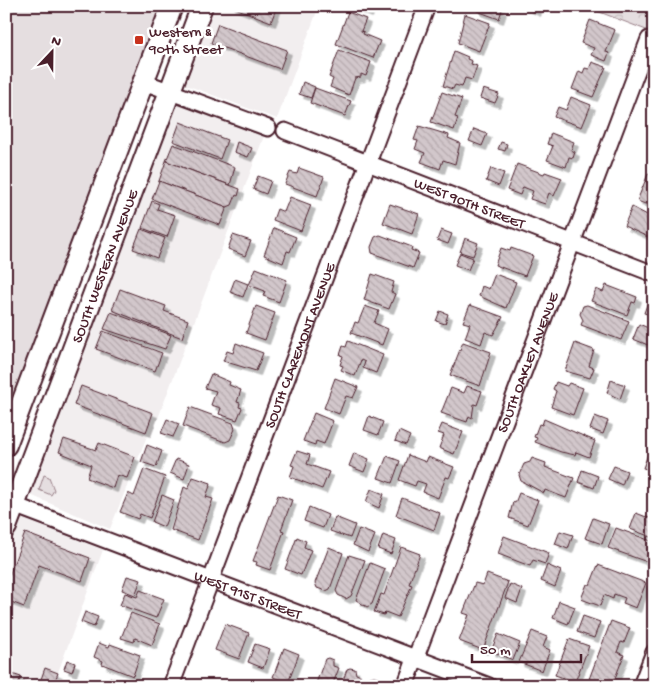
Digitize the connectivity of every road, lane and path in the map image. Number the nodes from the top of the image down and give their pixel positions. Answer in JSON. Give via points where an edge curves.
{"nodes":[{"id":1,"x":172,"y":6,"type":"edge"},
{"id":2,"x":202,"y":6,"type":"edge"},
{"id":3,"x":427,"y":6,"type":"edge"},
{"id":4,"x":649,"y":39,"type":"dead end"},
{"id":5,"x":144,"y":82,"type":"junction"},
{"id":6,"x":170,"y":92,"type":"junction"},
{"id":7,"x":268,"y":128,"type":"dead end"},
{"id":8,"x":285,"y":131,"type":"dead end"},
{"id":9,"x":368,"y":163,"type":"junction"},
{"id":10,"x":572,"y":243,"type":"junction"},
{"id":11,"x":654,"y":274,"type":"edge"},
{"id":12,"x":6,"y":445,"type":"edge"},
{"id":13,"x":10,"y":504,"type":"edge"},
{"id":14,"x":6,"y":527,"type":"edge"},
{"id":15,"x":211,"y":580,"type":"junction"},
{"id":16,"x":654,"y":652,"type":"edge"},
{"id":17,"x":416,"y":658,"type":"junction"},
{"id":18,"x":171,"y":686,"type":"edge"},
{"id":19,"x":405,"y":686,"type":"edge"},
{"id":20,"x":488,"y":686,"type":"edge"},
{"id":21,"x":641,"y":686,"type":"edge"}],
"edges":[{"from":1,"to":5,"type":"main road","name":"SOUTH WESTERN AVENUE"},
{"from":2,"to":6,"type":"main road","name":"SOUTH WESTERN AVENUE"},
{"from":3,"to":9,"type":"street","name":"SOUTH CLAREMONT AVENUE"},
{"from":4,"to":10,"type":"street","name":"SOUTH OAKLEY AVENUE"},
{"from":5,"to":6,"type":"street"},
{"from":5,"to":12,"type":"main road","name":"SOUTH WESTERN AVENUE"},
{"from":6,"to":7,"type":"street"},
{"from":6,"to":13,"type":"main road","name":"SOUTH WESTERN AVENUE"},
{"from":8,"to":9,"type":"street","name":"WEST 90TH STREET"},
{"from":9,"to":10,"type":"street","name":"WEST 90TH STREET"},
{"from":9,"to":15,"type":"street","name":"SOUTH CLAREMONT AVENUE"},
{"from":10,"to":11,"type":"street","name":"WEST 90TH STREET"},
{"from":10,"to":17,"type":"street","name":"SOUTH OAKLEY AVENUE"},
{"from":13,"to":14,"type":"main road","name":"SOUTH WESTERN AVENUE"},
{"from":13,"to":15,"type":"street","name":"WEST 91ST STREET"},
{"from":15,"to":17,"type":"street","name":"WEST 91ST STREET"},
{"from":15,"to":18,"type":"street","name":"SOUTH CLAREMONT AVENUE"},
{"from":16,"to":21,"type":"street"},
{"from":17,"to":19,"type":"street","name":"SOUTH OAKLEY AVENUE"},
{"from":17,"to":20,"type":"street","name":"WEST 91ST STREET"}]}
